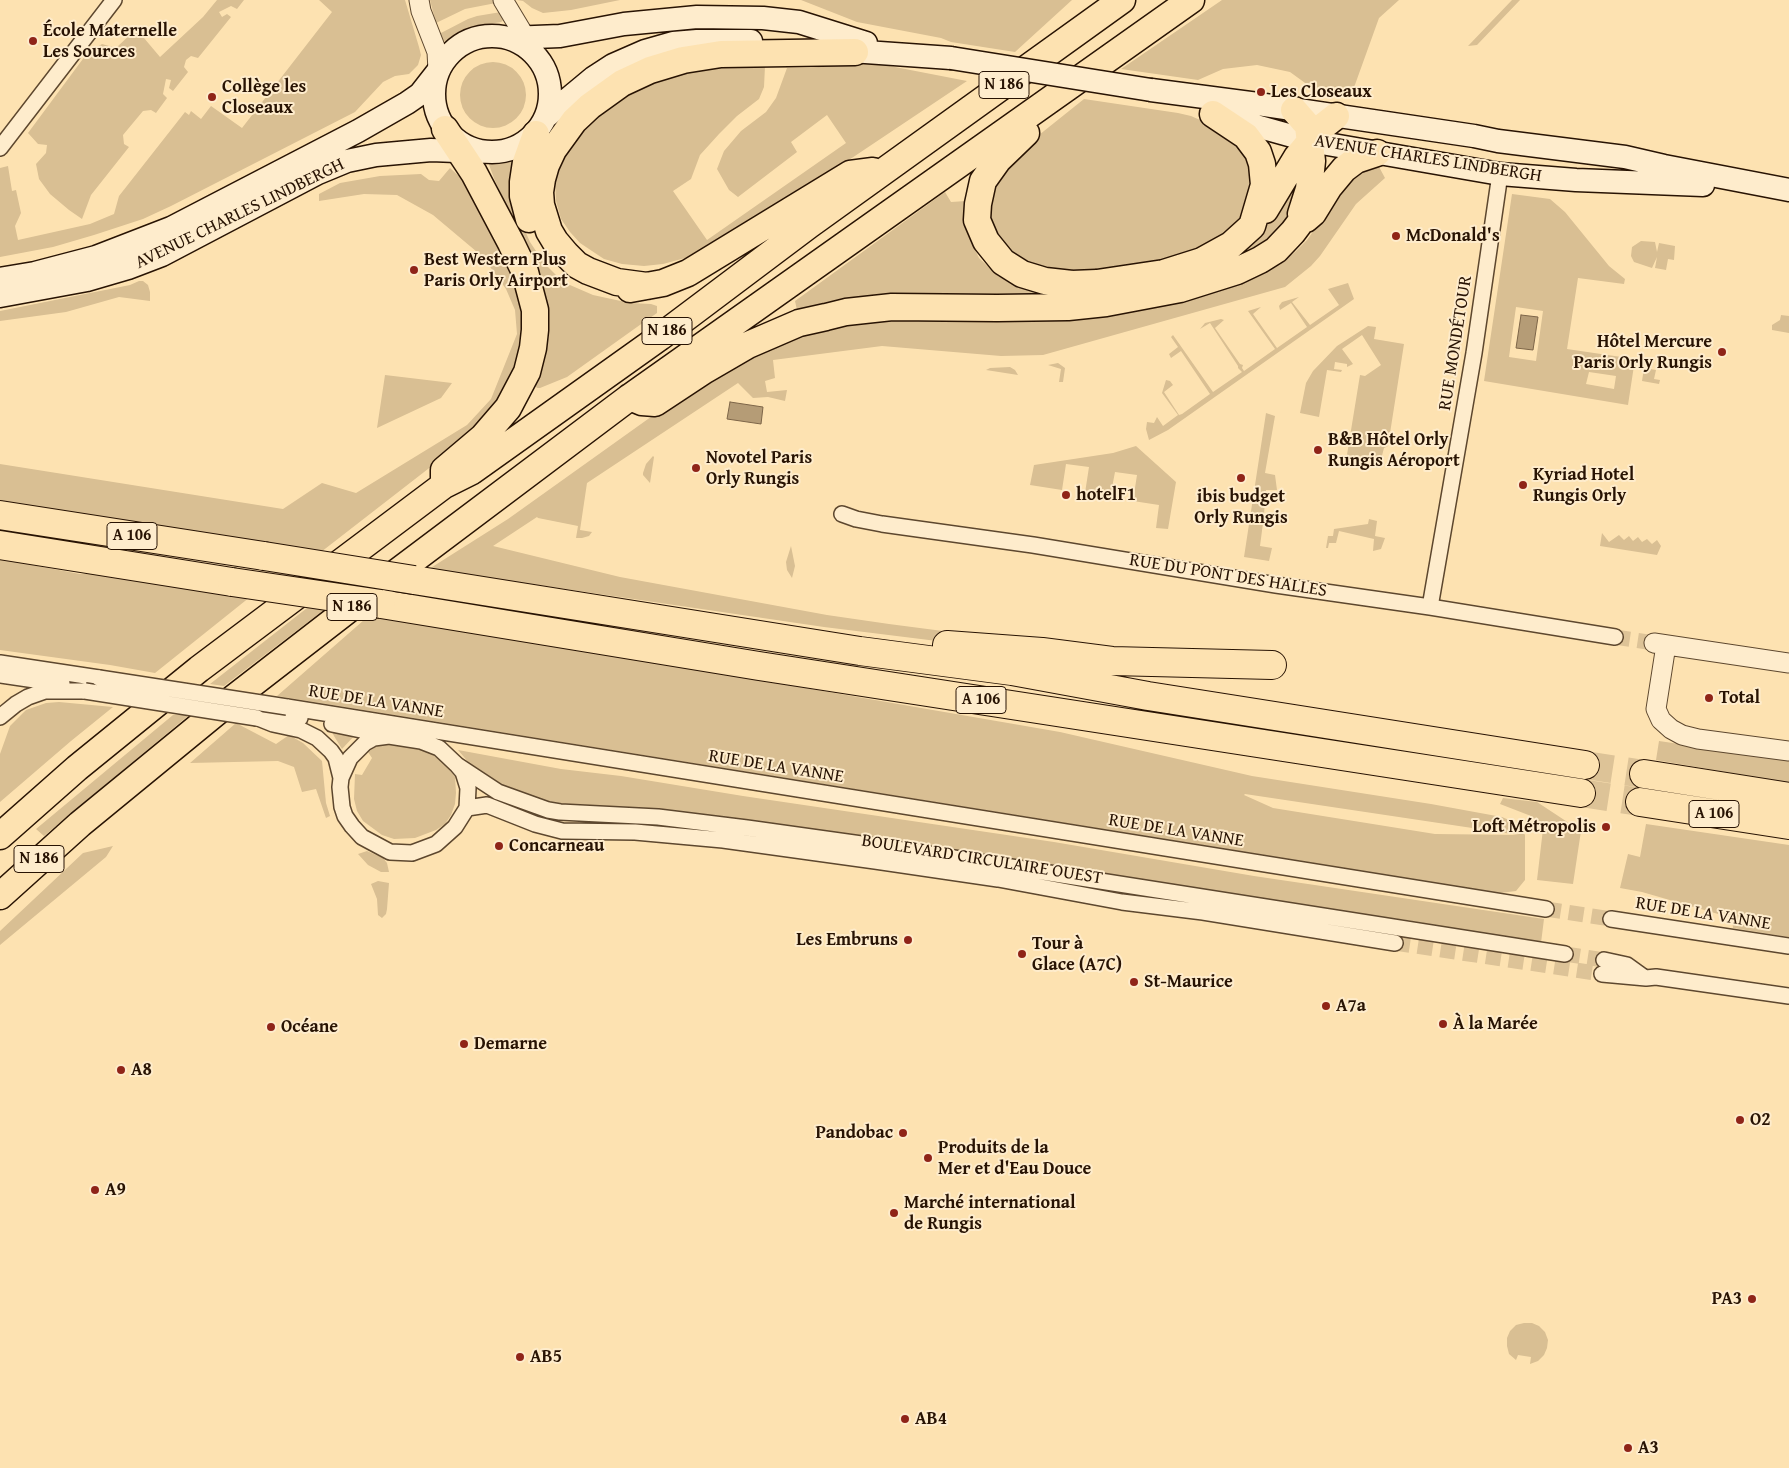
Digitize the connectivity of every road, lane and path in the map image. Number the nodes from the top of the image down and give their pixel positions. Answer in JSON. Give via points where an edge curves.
{"nodes":[{"id":1,"x":114,"y":0,"type":"edge"},
{"id":2,"x":419,"y":0,"type":"edge"},
{"id":3,"x":504,"y":0,"type":"edge"},
{"id":4,"x":1122,"y":0,"type":"edge"},
{"id":5,"x":1190,"y":0,"type":"edge"},
{"id":6,"x":524,"y":44,"type":"junction"},
{"id":7,"x":855,"y":52,"type":"junction"},
{"id":8,"x":896,"y":53,"type":"junction"},
{"id":9,"x":438,"y":71,"type":"junction"},
{"id":10,"x":1151,"y":90,"type":"junction"},
{"id":11,"x":1038,"y":108,"type":"junction"},
{"id":12,"x":1294,"y":110,"type":"junction"},
{"id":13,"x":1213,"y":114,"type":"junction"},
{"id":14,"x":1336,"y":116,"type":"junction"},
{"id":15,"x":541,"y":125,"type":"junction"},
{"id":16,"x":445,"y":129,"type":"joint"},
{"id":17,"x":1310,"y":141,"type":"junction"},
{"id":18,"x":0,"y":148,"type":"edge"},
{"id":19,"x":471,"y":152,"type":"junction"},
{"id":20,"x":1377,"y":153,"type":"junction"},
{"id":21,"x":1664,"y":166,"type":"junction"},
{"id":22,"x":886,"y":170,"type":"junction"},
{"id":23,"x":1500,"y":174,"type":"junction"},
{"id":24,"x":1781,"y":189,"type":"edge"},
{"id":25,"x":1302,"y":220,"type":"junction"},
{"id":26,"x":1252,"y":226,"type":"junction"},
{"id":27,"x":0,"y":279,"type":"edge"},
{"id":28,"x":646,"y":286,"type":"junction"},
{"id":29,"x":0,"y":296,"type":"edge"},
{"id":30,"x":630,"y":398,"type":"junction"},
{"id":31,"x":444,"y":485,"type":"junction"},
{"id":32,"x":842,"y":514,"type":"dead end"},
{"id":33,"x":0,"y":515,"type":"edge"},
{"id":34,"x":0,"y":545,"type":"edge"},
{"id":35,"x":1430,"y":607,"type":"junction"},
{"id":36,"x":1615,"y":636,"type":"tunnel mouth"},
{"id":37,"x":860,"y":651,"type":"junction"},
{"id":38,"x":0,"y":663,"type":"edge"},
{"id":39,"x":1789,"y":663,"type":"edge"},
{"id":40,"x":1272,"y":666,"type":"dead end"},
{"id":41,"x":0,"y":675,"type":"edge"},
{"id":42,"x":85,"y":691,"type":"junction"},
{"id":43,"x":0,"y":717,"type":"edge"},
{"id":44,"x":257,"y":718,"type":"junction"},
{"id":45,"x":389,"y":736,"type":"junction"},
{"id":46,"x":1789,"y":751,"type":"edge"},
{"id":47,"x":457,"y":764,"type":"junction"},
{"id":48,"x":1586,"y":765,"type":"tunnel mouth"},
{"id":49,"x":1644,"y":774,"type":"tunnel mouth"},
{"id":50,"x":341,"y":778,"type":"junction"},
{"id":51,"x":1581,"y":793,"type":"tunnel mouth"},
{"id":52,"x":1789,"y":797,"type":"edge"},
{"id":53,"x":1640,"y":802,"type":"tunnel mouth"},
{"id":54,"x":466,"y":808,"type":"junction"},
{"id":55,"x":1789,"y":825,"type":"edge"},
{"id":56,"x":0,"y":836,"type":"edge"},
{"id":57,"x":0,"y":896,"type":"edge"},
{"id":58,"x":1546,"y":909,"type":"tunnel mouth"},
{"id":59,"x":1611,"y":919,"type":"tunnel mouth"},
{"id":60,"x":1395,"y":943,"type":"tunnel mouth"},
{"id":61,"x":1789,"y":946,"type":"edge"},
{"id":62,"x":1566,"y":954,"type":"tunnel mouth"},
{"id":63,"x":1603,"y":967,"type":"tunnel mouth"},
{"id":64,"x":1789,"y":996,"type":"edge"}],
"edges":[{"from":1,"to":18,"type":"street"},
{"from":2,"to":9,"type":"street","via":[[437,52]]},
{"from":3,"to":6,"type":"street"},
{"from":4,"to":22,"type":"highway","number":"N 186"},
{"from":5,"to":11,"type":"highway","number":"N 186"},
{"from":6,"to":8,"type":"main road","name":"AVENUE CHARLES LINDBERGH","via":[[656,20],[763,18],[799,22]]},
{"from":6,"to":9,"type":"main road","via":[[491,36],[473,39],[452,52]]},
{"from":6,"to":15,"type":"main road","via":[[548,78],[551,98]]},
{"from":7,"to":8,"type":"main road","name":"AVENUE CHARLES LINDBERGH"},
{"from":7,"to":15,"type":"main road","name":"AVENUE CHARLES LINDBERGH","via":[[761,42],[673,44],[645,51],[613,65],[593,78]]},
{"from":7,"to":28,"type":"highway","via":[[721,54],[683,60],[622,83],[574,121],[553,150],[542,179],[541,205],[550,231],[566,254],[588,271],[617,282]]},
{"from":8,"to":10,"type":"main road","name":"AVENUE CHARLES LINDBERGH","bridge":true,"via":[[951,58]]},
{"from":9,"to":16,"type":"main road","via":[[433,98],[437,117]]},
{"from":9,"to":27,"type":"main road","name":"AVENUE CHARLES LINDBERGH","via":[[420,94],[407,103],[171,228],[96,257]]},
{"from":10,"to":12,"type":"main road","name":"AVENUE CHARLES LINDBERGH"},
{"from":10,"to":13,"type":"main road","name":"AVENUE CHARLES LINDBERGH","via":[[1166,100]]},
{"from":11,"to":26,"type":"highway","via":[[1026,135],[998,160],[983,181],[976,220],[986,241],[1003,262],[1022,274],[1072,284],[1164,273],[1202,261],[1232,245]]},
{"from":11,"to":30,"type":"highway","number":"N 186"},
{"from":12,"to":14,"type":"main road","name":"AVENUE CHARLES LINDBERGH"},
{"from":12,"to":17,"type":"highway","via":[[1308,126]]},
{"from":13,"to":17,"type":"main road","name":"AVENUE CHARLES LINDBERGH"},
{"from":13,"to":26,"type":"highway","via":[[1246,136],[1258,152],[1264,185]]},
{"from":14,"to":17,"type":"highway"},
{"from":14,"to":21,"type":"main road","name":"AVENUE CHARLES LINDBERGH","via":[[1625,157]]},
{"from":15,"to":19,"type":"main road","via":[[520,146],[502,152]]},
{"from":15,"to":28,"type":"highway","via":[[526,162],[523,196],[542,247],[561,268],[595,287],[622,290]]},
{"from":16,"to":19,"type":"highway"},
{"from":17,"to":20,"type":"main road","name":"AVENUE CHARLES LINDBERGH"},
{"from":17,"to":25,"type":"highway","via":[[1312,170]]},
{"from":17,"to":26,"type":"highway"},
{"from":19,"to":29,"type":"main road","name":"AVENUE CHARLES LINDBERGH","via":[[431,150],[347,161],[162,255],[86,280]]},
{"from":19,"to":31,"type":"highway","via":[[474,173],[525,272],[535,330],[527,372],[508,408],[483,437],[444,470]]},
{"from":20,"to":23,"type":"main road","name":"AVENUE CHARLES LINDBERGH"},
{"from":20,"to":25,"type":"highway","via":[[1356,160],[1344,169],[1313,213]]},
{"from":21,"to":23,"type":"main road","via":[[1626,169],[1506,161]]},
{"from":21,"to":24,"type":"main road","name":"AVENUE CHARLES LINDBERGH"},
{"from":22,"to":28,"type":"highway","via":[[850,174],[696,269],[664,283]]},
{"from":22,"to":31,"type":"highway","number":"N 186","via":[[480,466]]},
{"from":23,"to":24,"type":"main road","name":"AVENUE CHARLES LINDBERGH"},
{"from":23,"to":35,"type":"street","name":"RUE MONDÉTOUR","via":[[1471,370]]},
{"from":25,"to":30,"type":"highway","via":[[1267,256],[1237,271],[1180,289],[1068,307],[892,307],[846,312],[799,323],[761,339],[655,403]]},
{"from":30,"to":57,"type":"highway","number":"N 186","via":[[230,701],[80,824]]},
{"from":31,"to":56,"type":"highway","number":"N 186","via":[[199,669],[77,768]]},
{"from":32,"to":35,"type":"street","name":"RUE DU PONT DES HALLES","via":[[882,524]]},
{"from":33,"to":37,"type":"highway","number":"A 106","bridge":true},
{"from":34,"to":51,"type":"highway","number":"A 106","bridge":true},
{"from":35,"to":36,"type":"street","name":"RUE DU PONT DES HALLES"},
{"from":37,"to":40,"type":"highway","via":[[882,641],[1042,652],[1112,661]]},
{"from":37,"to":48,"type":"highway","number":"A 106","via":[[1012,671],[1148,696]]},
{"from":38,"to":58,"type":"street","name":"RUE DE LA VANNE","bridge":true},
{"from":39,"to":46,"type":"street","via":[[1660,644],[1656,709],[1661,720],[1682,735]]},
{"from":41,"to":42,"type":"street","via":[[65,684]]},
{"from":42,"to":43,"type":"street","via":[[45,691],[28,697]]},
{"from":42,"to":44,"type":"street","bridge":true},
{"from":44,"to":45,"type":"street","via":[[277,714]]},
{"from":44,"to":50,"type":"street","via":[[302,730],[317,738],[336,758]]},
{"from":45,"to":47,"type":"street","via":[[431,744]]},
{"from":45,"to":50,"type":"street","via":[[374,738],[358,749]]},
{"from":47,"to":54,"type":"street","via":[[468,788]]},
{"from":47,"to":62,"type":"street","via":[[498,792],[548,810],[658,818],[880,846]]},
{"from":49,"to":52,"type":"highway","number":"A 106"},
{"from":50,"to":54,"type":"street","via":[[345,816],[362,837],[390,852],[412,853],[436,844],[455,827]]},
{"from":53,"to":55,"type":"highway","number":"A 106"},
{"from":54,"to":60,"type":"street","name":"BOULEVARD CIRCULAIRE OUEST","via":[[487,805],[562,831],[635,832],[723,840],[875,860],[1122,902]]},
{"from":59,"to":61,"type":"street","name":"RUE DE LA VANNE"},
{"from":63,"to":64,"type":"street","via":[[1646,978]]}]}
